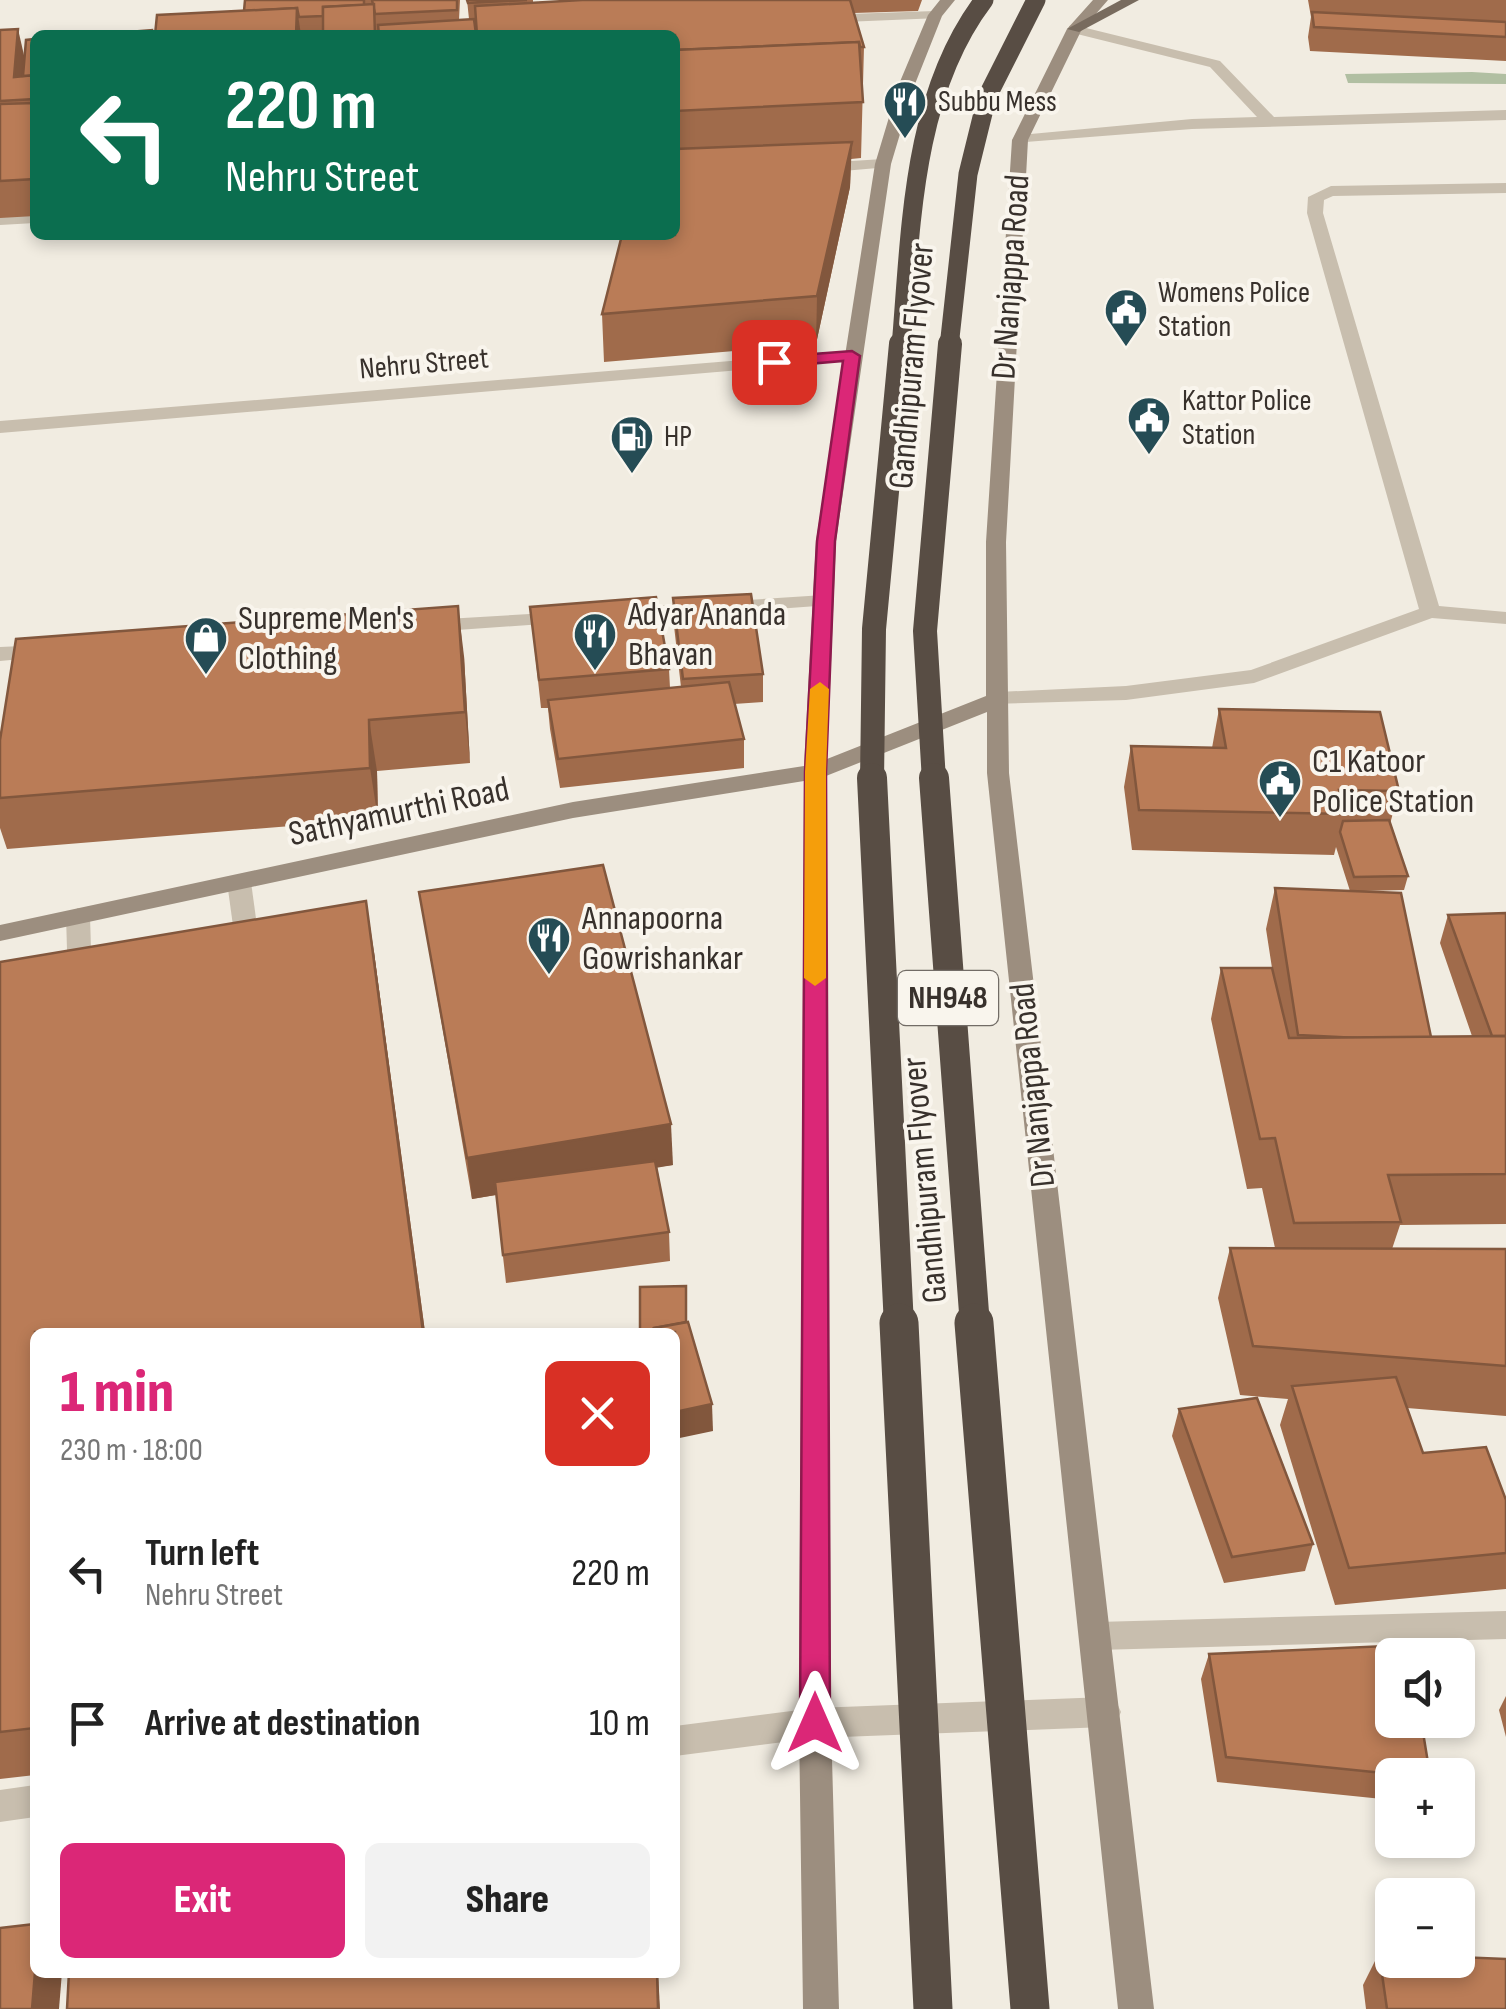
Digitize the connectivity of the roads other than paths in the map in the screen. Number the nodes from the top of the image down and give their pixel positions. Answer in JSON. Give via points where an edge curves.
{"nodes":[{"id":1,"x":984,"y":0,"type":"edge"},
{"id":2,"x":1036,"y":0,"type":"edge"},
{"id":3,"x":1101,"y":0,"type":"edge"},
{"id":4,"x":1132,"y":0,"type":"edge"},
{"id":5,"x":941,"y":8,"type":"edge"},
{"id":6,"x":797,"y":20,"type":"edge"},
{"id":7,"x":1074,"y":29,"type":"junction"},
{"id":8,"x":1506,"y":115,"type":"edge"},
{"id":9,"x":1270,"y":122,"type":"junction"},
{"id":10,"x":1020,"y":140,"type":"junction"},
{"id":11,"x":883,"y":164,"type":"junction"},
{"id":12,"x":807,"y":168,"type":"edge"},
{"id":13,"x":1506,"y":188,"type":"edge"},
{"id":14,"x":30,"y":218,"type":"edge"},
{"id":15,"x":0,"y":220,"type":"edge"},
{"id":16,"x":852,"y":356,"type":"junction"},
{"id":17,"x":0,"y":427,"type":"edge"},
{"id":18,"x":824,"y":600,"type":"junction"},
{"id":19,"x":1430,"y":612,"type":"junction"},
{"id":20,"x":1506,"y":618,"type":"edge"},
{"id":21,"x":412,"y":628,"type":"edge"},
{"id":22,"x":59,"y":650,"type":"edge"},
{"id":23,"x":0,"y":654,"type":"edge"},
{"id":24,"x":998,"y":699,"type":"junction"},
{"id":25,"x":815,"y":772,"type":"junction"},
{"id":26,"x":240,"y":882,"type":"junction"},
{"id":27,"x":78,"y":916,"type":"junction"},
{"id":28,"x":0,"y":933,"type":"edge"},
{"id":29,"x":252,"y":980,"type":"edge"},
{"id":30,"x":81,"y":1015,"type":"edge"},
{"id":31,"x":1506,"y":1625,"type":"edge"},
{"id":32,"x":1097,"y":1636,"type":"junction"},
{"id":33,"x":1106,"y":1712,"type":"junction"},
{"id":34,"x":815,"y":1723,"type":"junction"},
{"id":35,"x":680,"y":1739,"type":"edge"},
{"id":36,"x":30,"y":1802,"type":"edge"},
{"id":37,"x":0,"y":1806,"type":"edge"},
{"id":38,"x":821,"y":2009,"type":"edge"},
{"id":39,"x":933,"y":2009,"type":"edge"},
{"id":40,"x":1030,"y":2009,"type":"edge"},
{"id":41,"x":1136,"y":2009,"type":"edge"}],
"edges":[{"from":1,"to":39,"type":"highway","name":"Gandhipuram Flyover","number":"NH948","bridge":true,"via":[[962,29],[935,93],[914,204],[874,628],[872,789]]},
{"from":2,"to":40,"type":"highway","name":"Gandhipuram Flyover","number":"NH948","bridge":true,"via":[[987,97],[968,174],[925,632],[945,962]]},
{"from":3,"to":7,"type":"street","name":"Dr Nanjappa Road"},
{"from":4,"to":7,"type":"main road"},
{"from":5,"to":6,"type":"street"},
{"from":5,"to":11,"type":"street"},
{"from":7,"to":9,"type":"street","via":[[1215,64]]},
{"from":7,"to":10,"type":"street","name":"Dr Nanjappa Road"},
{"from":8,"to":9,"type":"street"},
{"from":9,"to":10,"type":"street"},
{"from":10,"to":24,"type":"street","name":"Dr Nanjappa Road","via":[[996,542]]},
{"from":11,"to":12,"type":"street"},
{"from":11,"to":16,"type":"street"},
{"from":13,"to":19,"type":"street","via":[[1331,191],[1316,197]]},
{"from":14,"to":15,"type":"street"},
{"from":16,"to":17,"type":"street","name":"Nehru Street"},
{"from":16,"to":18,"type":"street"},
{"from":18,"to":21,"type":"street"},
{"from":18,"to":25,"type":"street"},
{"from":19,"to":20,"type":"street"},
{"from":19,"to":24,"type":"street","via":[[1254,676],[1126,694]]},
{"from":22,"to":23,"type":"street"},
{"from":24,"to":25,"type":"street","name":"Sathyamurthi Road"},
{"from":24,"to":32,"type":"street","name":"Dr Nanjappa Road","via":[[1000,792]]},
{"from":25,"to":26,"type":"street","name":"Sathyamurthi Road","via":[[573,810]]},
{"from":25,"to":34,"type":"street"},
{"from":26,"to":27,"type":"street","name":"Sathyamurthi Road"},
{"from":26,"to":29,"type":"street"},
{"from":27,"to":28,"type":"street","name":"Sathyamurthi Road"},
{"from":27,"to":30,"type":"street"},
{"from":31,"to":32,"type":"street"},
{"from":32,"to":33,"type":"street","name":"Dr Nanjappa Road"},
{"from":33,"to":34,"type":"street"},
{"from":33,"to":41,"type":"street","name":"Dr Nanjappa Road"},
{"from":34,"to":35,"type":"street"},
{"from":34,"to":38,"type":"street"},
{"from":36,"to":37,"type":"street"}]}
